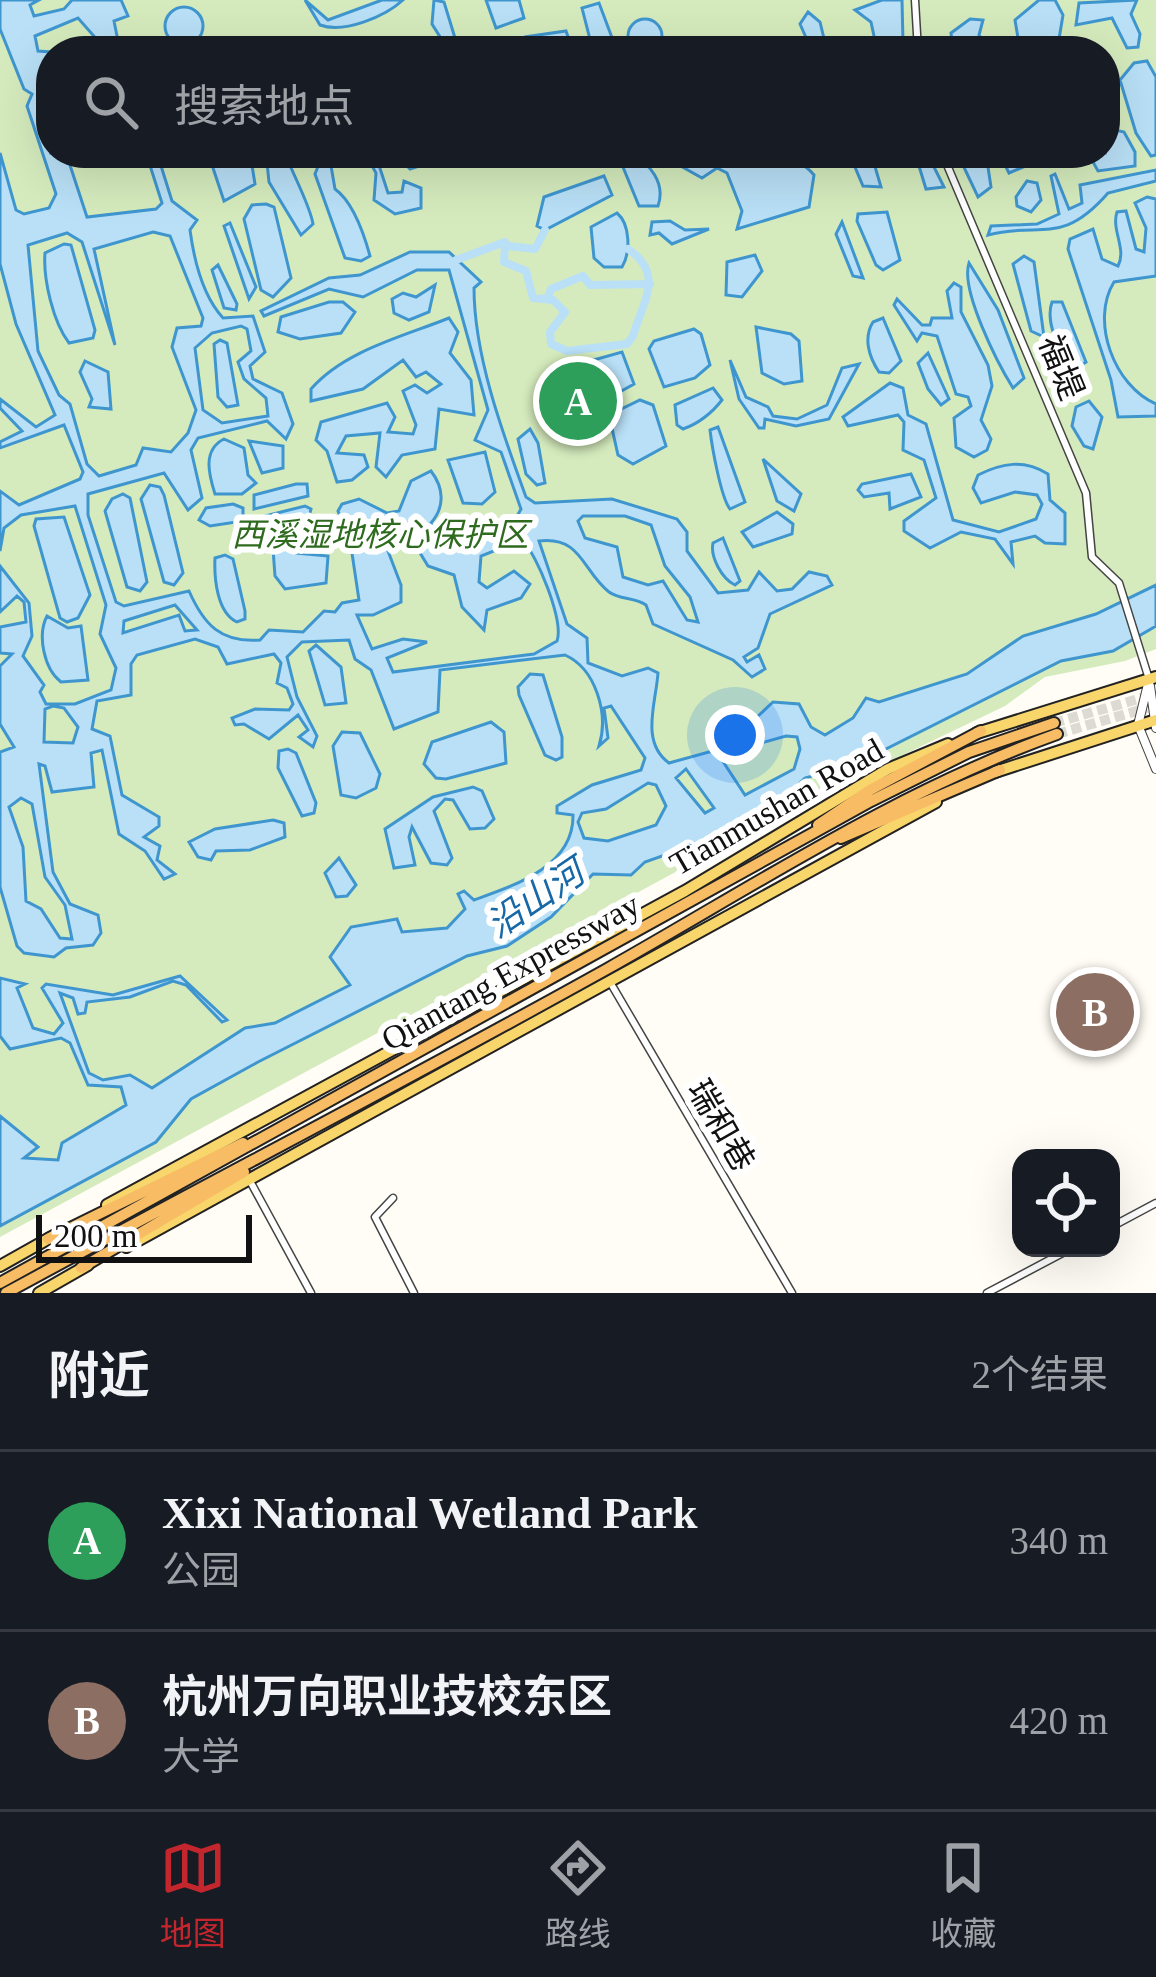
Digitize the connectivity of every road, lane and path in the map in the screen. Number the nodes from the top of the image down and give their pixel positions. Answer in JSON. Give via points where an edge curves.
{"nodes":[{"id":1,"x":915,"y":0,"type":"edge"},
{"id":2,"x":917,"y":36,"type":"edge"},
{"id":3,"x":949,"y":168,"type":"edge"},
{"id":4,"x":1152,"y":678,"type":"edge"},
{"id":5,"x":1155,"y":723,"type":"edge"},
{"id":6,"x":1138,"y":725,"type":"junction"},
{"id":7,"x":981,"y":731,"type":"junction"},
{"id":8,"x":1156,"y":769,"type":"edge"},
{"id":9,"x":1000,"y":770,"type":"junction"},
{"id":10,"x":773,"y":856,"type":"junction"},
{"id":11,"x":764,"y":878,"type":"junction"},
{"id":12,"x":610,"y":982,"type":"junction"},
{"id":13,"x":316,"y":1109,"type":"junction"},
{"id":14,"x":325,"y":1120,"type":"junction"},
{"id":15,"x":250,"y":1181,"type":"junction"},
{"id":16,"x":393,"y":1198,"type":"dead end"},
{"id":17,"x":1156,"y":1203,"type":"edge"},
{"id":18,"x":1120,"y":1222,"type":"edge"},
{"id":19,"x":48,"y":1239,"type":"junction"},
{"id":20,"x":1055,"y":1257,"type":"edge"},
{"id":21,"x":0,"y":1265,"type":"edge"},
{"id":22,"x":82,"y":1268,"type":"junction"},
{"id":23,"x":0,"y":1283,"type":"edge"},
{"id":24,"x":6,"y":1293,"type":"edge"},
{"id":25,"x":39,"y":1293,"type":"edge"},
{"id":26,"x":311,"y":1293,"type":"edge"},
{"id":27,"x":414,"y":1293,"type":"edge"},
{"id":28,"x":792,"y":1293,"type":"edge"},
{"id":29,"x":987,"y":1293,"type":"edge"}],
"edges":[{"from":1,"to":2,"type":"street"},
{"from":3,"to":4,"type":"street","name":"福堤","via":[[1086,493],[1092,557],[1119,584]]},
{"from":4,"to":5,"type":"street"},
{"from":4,"to":6,"type":"street"},
{"from":4,"to":7,"type":"main road","name":"Tianmushan Road"},
{"from":5,"to":6,"type":"main road"},
{"from":6,"to":8,"type":"street"},
{"from":6,"to":9,"type":"main road"},
{"from":7,"to":10,"type":"highway","via":[[870,790]]},
{"from":7,"to":19,"type":"main road","name":"Tianmushan Road","via":[[888,769],[686,891]]},
{"from":9,"to":11,"type":"highway"},
{"from":9,"to":12,"type":"main road"},
{"from":10,"to":11,"type":"highway","name":"Qiantang Expressway","via":[[937,767],[1056,728],[893,802]]},
{"from":10,"to":13,"type":"highway","name":"Qiantang Expressway"},
{"from":11,"to":14,"type":"highway","name":"Qiantang Expressway"},
{"from":12,"to":15,"type":"main road"},
{"from":12,"to":28,"type":"street","name":"瑞和巷"},
{"from":13,"to":19,"type":"highway"},
{"from":13,"to":23,"type":"highway","name":"Qiantang Expressway"},
{"from":14,"to":22,"type":"highway"},
{"from":14,"to":24,"type":"highway","name":"Qiantang Expressway"},
{"from":15,"to":22,"type":"main road"},
{"from":15,"to":26,"type":"street"},
{"from":16,"to":27,"type":"street","via":[[375,1216]]},
{"from":17,"to":18,"type":"street"},
{"from":19,"to":21,"type":"main road","name":"Tianmushan Road"},
{"from":20,"to":29,"type":"street"},
{"from":22,"to":25,"type":"main road"}]}
